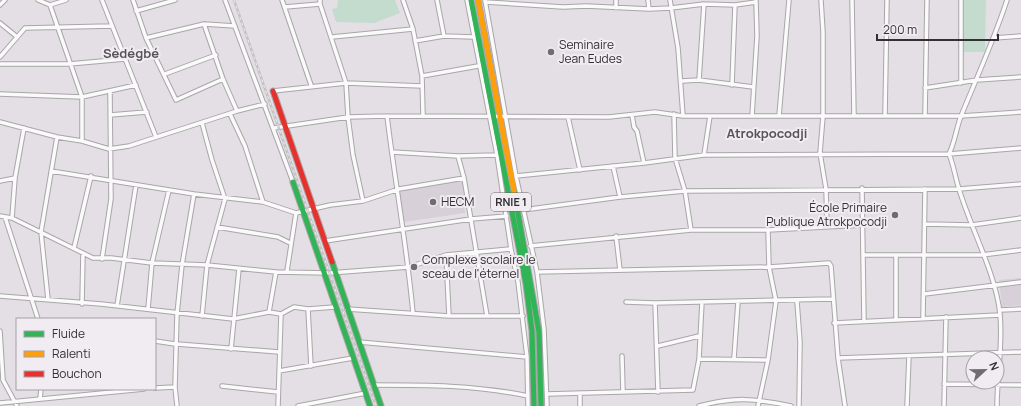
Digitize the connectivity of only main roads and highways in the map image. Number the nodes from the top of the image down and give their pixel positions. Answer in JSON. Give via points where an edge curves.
{"nodes":[{"id":1,"x":471,"y":0,"type":"edge"},
{"id":2,"x":478,"y":0,"type":"edge"},
{"id":3,"x":273,"y":91,"type":"road end"},
{"id":4,"x":497,"y":117,"type":"junction"},
{"id":5,"x":293,"y":182,"type":"road end"},
{"id":6,"x":370,"y":406,"type":"edge"},
{"id":7,"x":381,"y":406,"type":"edge"},
{"id":8,"x":534,"y":406,"type":"edge"},
{"id":9,"x":540,"y":406,"type":"edge"}],
"edges":[{"from":1,"to":4,"type":"main road","number":"RNIE 1"},
{"from":2,"to":4,"type":"main road","number":"RNIE 1"},
{"from":3,"to":7,"type":"main road"},
{"from":4,"to":8,"type":"main road","number":"RNIE 1","via":[[530,315]]},
{"from":4,"to":9,"type":"main road","number":"RNIE 1","via":[[537,313]]},
{"from":5,"to":6,"type":"main road"}]}
